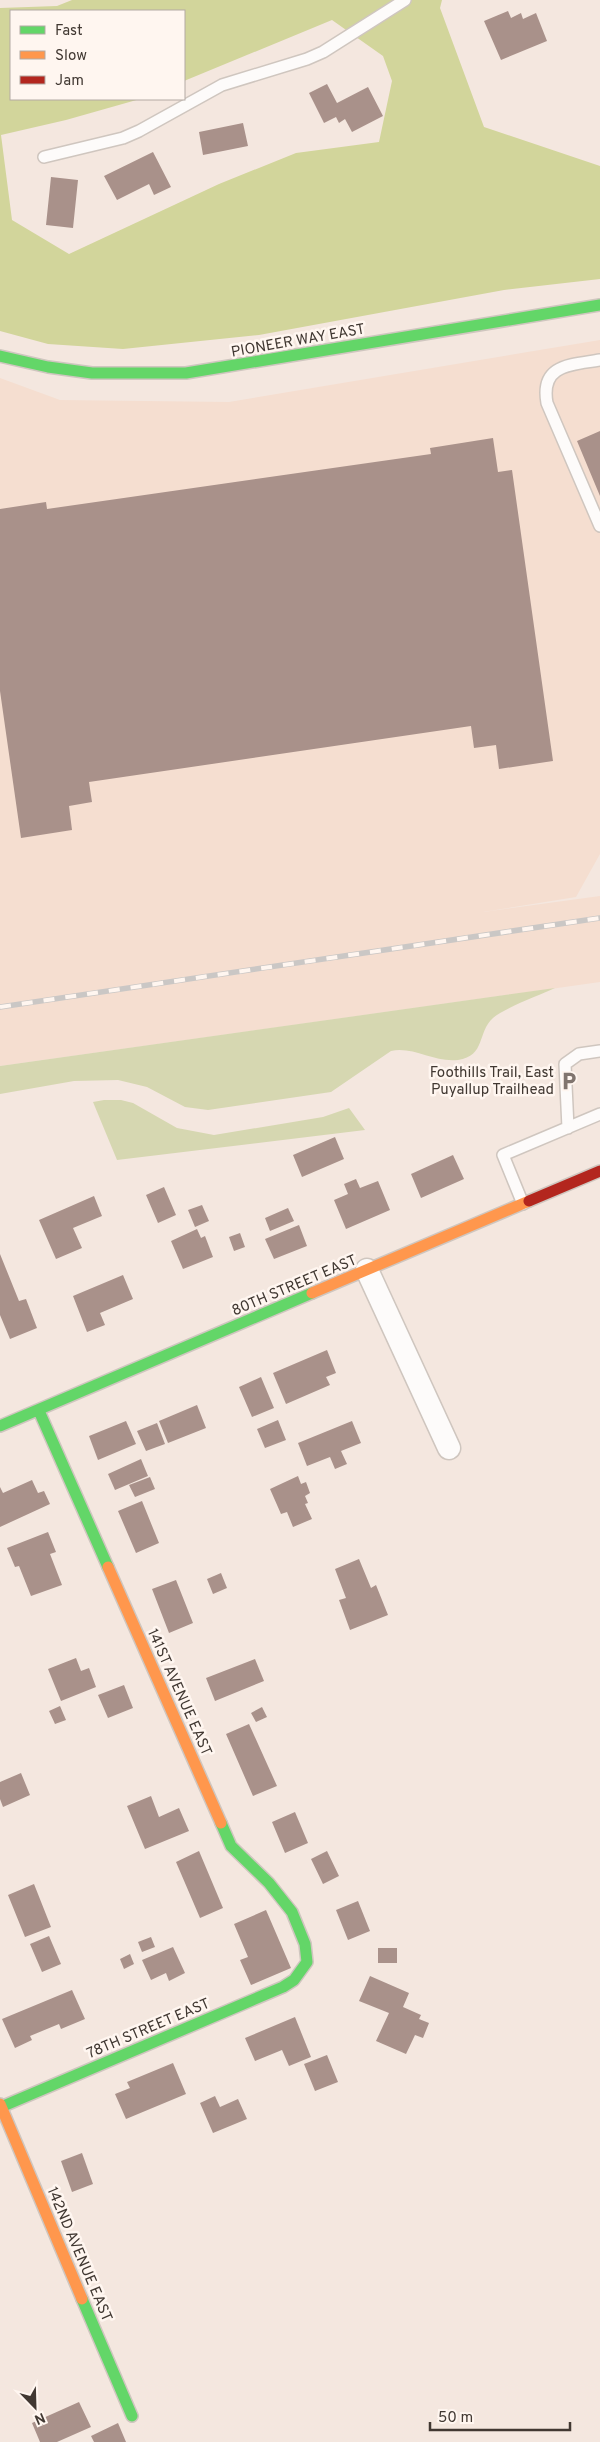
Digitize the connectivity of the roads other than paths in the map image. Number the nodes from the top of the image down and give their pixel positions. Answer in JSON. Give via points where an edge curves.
{"nodes":[{"id":1,"x":405,"y":0,"type":"edge"},
{"id":2,"x":44,"y":157,"type":"dead end"},
{"id":3,"x":600,"y":305,"type":"edge"},
{"id":4,"x":0,"y":356,"type":"edge"},
{"id":5,"x":600,"y":360,"type":"edge"},
{"id":6,"x":600,"y":526,"type":"edge"},
{"id":7,"x":600,"y":1051,"type":"edge"},
{"id":8,"x":600,"y":1114,"type":"edge"},
{"id":9,"x":568,"y":1128,"type":"junction"},
{"id":10,"x":600,"y":1171,"type":"edge"},
{"id":11,"x":523,"y":1204,"type":"junction"},
{"id":12,"x":367,"y":1270,"type":"junction"},
{"id":13,"x":39,"y":1410,"type":"junction"},
{"id":14,"x":0,"y":1426,"type":"edge"},
{"id":15,"x":449,"y":1448,"type":"dead end"},
{"id":16,"x":302,"y":1970,"type":"joint"},
{"id":17,"x":1,"y":2105,"type":"edge"},
{"id":18,"x":132,"y":2416,"type":"dead end"}],
"edges":[{"from":1,"to":2,"type":"lane","via":[[307,59],[222,85],[123,138]]},
{"from":3,"to":4,"type":"street","name":"PIONEER WAY EAST","via":[[186,373],[96,375],[42,368]]},
{"from":5,"to":6,"type":"lane","via":[[560,369],[551,375],[545,392]]},
{"from":7,"to":9,"type":"lane","via":[[579,1054],[565,1064]]},
{"from":8,"to":9,"type":"lane"},
{"from":9,"to":11,"type":"lane","via":[[503,1155]]},
{"from":10,"to":11,"type":"street","name":"80TH STREET EAST"},
{"from":11,"to":12,"type":"street","name":"80TH STREET EAST"},
{"from":12,"to":13,"type":"street","name":"80TH STREET EAST"},
{"from":12,"to":15,"type":"street"},
{"from":13,"to":14,"type":"street","name":"80TH STREET EAST"},
{"from":13,"to":16,"type":"street","name":"141ST AVENUE EAST","via":[[231,1846],[289,1906],[307,1955]]},
{"from":16,"to":17,"type":"street","name":"78TH STREET EAST","via":[[283,1987]]},
{"from":17,"to":18,"type":"street","name":"142ND AVENUE EAST"}]}
